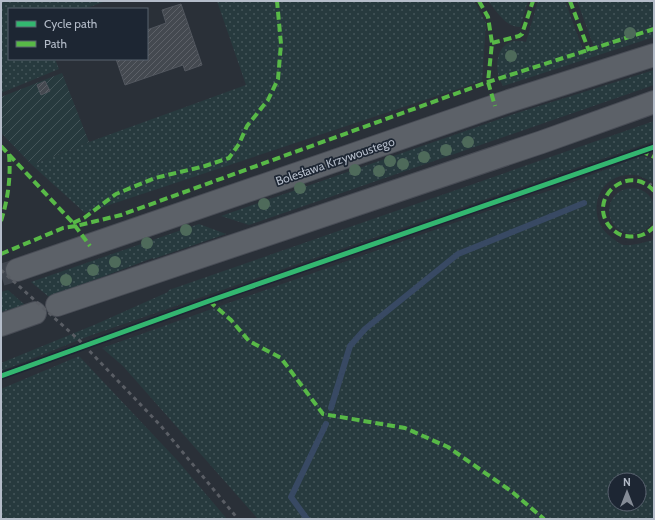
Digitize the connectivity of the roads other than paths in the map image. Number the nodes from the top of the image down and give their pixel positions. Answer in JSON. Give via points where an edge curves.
{"nodes":[{"id":1,"x":654,"y":55,"type":"edge"},
{"id":2,"x":654,"y":102,"type":"edge"},
{"id":3,"x":17,"y":270,"type":"tunnel mouth"},
{"id":4,"x":57,"y":305,"type":"dead end"},
{"id":5,"x":34,"y":313,"type":"dead end"},
{"id":6,"x":1,"y":325,"type":"edge"}],
"edges":[{"from":1,"to":3,"type":"main road","name":"Bolesława Krzywoustego","via":[[509,101]]},
{"from":2,"to":4,"type":"main road"},
{"from":5,"to":6,"type":"main road"}]}
